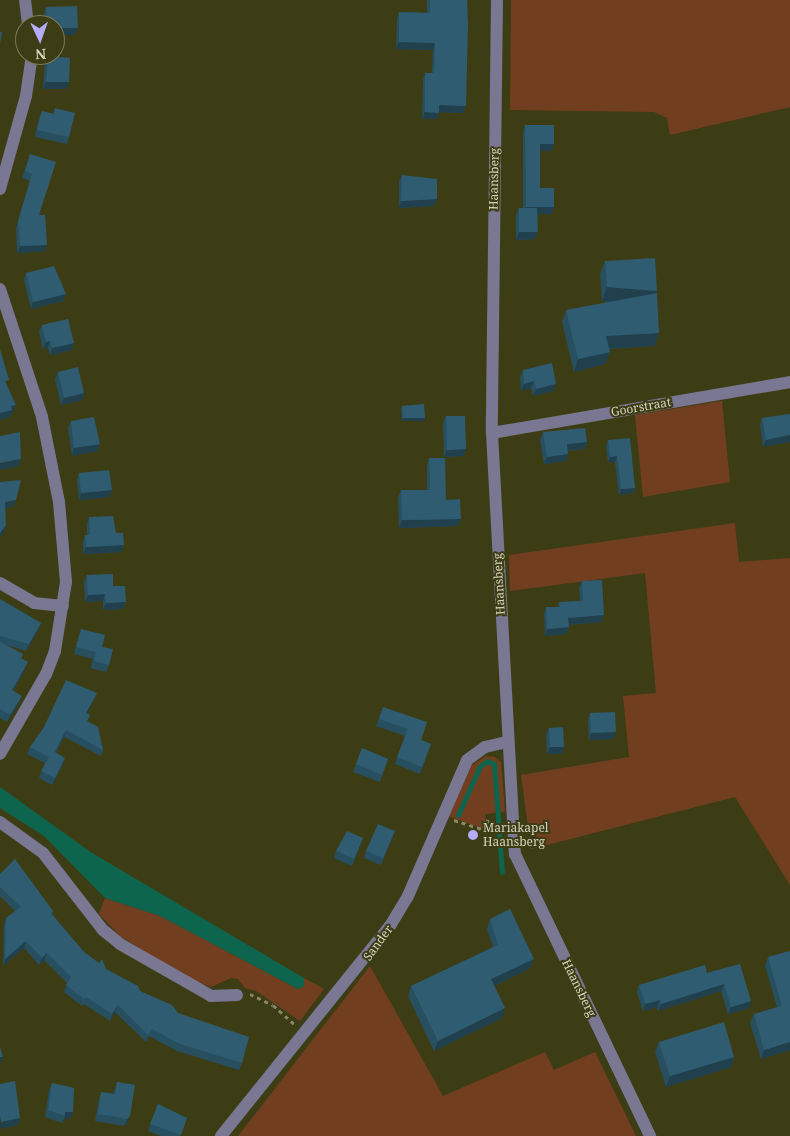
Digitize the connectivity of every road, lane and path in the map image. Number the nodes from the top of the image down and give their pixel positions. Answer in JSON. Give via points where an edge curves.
{"nodes":[{"id":1,"x":25,"y":0,"type":"edge"},
{"id":2,"x":497,"y":0,"type":"edge"},
{"id":3,"x":27,"y":15,"type":"edge"},
{"id":4,"x":31,"y":65,"type":"edge"},
{"id":5,"x":0,"y":189,"type":"edge"},
{"id":6,"x":0,"y":289,"type":"edge"},
{"id":7,"x":790,"y":382,"type":"edge"},
{"id":8,"x":492,"y":433,"type":"junction"},
{"id":9,"x":0,"y":583,"type":"edge"},
{"id":10,"x":63,"y":606,"type":"junction"},
{"id":11,"x":507,"y":742,"type":"junction"},
{"id":12,"x":0,"y":754,"type":"edge"},
{"id":13,"x":442,"y":816,"type":"junction"},
{"id":14,"x":488,"y":816,"type":"dead end"},
{"id":15,"x":0,"y":822,"type":"edge"},
{"id":16,"x":237,"y":995,"type":"joint"},
{"id":17,"x":305,"y":1034,"type":"junction"},
{"id":18,"x":221,"y":1136,"type":"edge"},
{"id":19,"x":650,"y":1136,"type":"edge"}],
"edges":[{"from":1,"to":3,"type":"street"},
{"from":2,"to":8,"type":"street","name":"Haansberg"},
{"from":4,"to":5,"type":"street","via":[[26,96]]},
{"from":6,"to":10,"type":"street","via":[[40,409],[59,502],[65,555]]},
{"from":7,"to":8,"type":"street","name":"Goorstraat"},
{"from":8,"to":11,"type":"street","name":"Haansberg"},
{"from":9,"to":10,"type":"street","via":[[34,603]]},
{"from":10,"to":12,"type":"street","via":[[55,650],[40,689]]},
{"from":11,"to":13,"type":"street","name":"Sander","via":[[485,747],[467,760]]},
{"from":11,"to":19,"type":"street","name":"Haansberg","via":[[518,864]]},
{"from":13,"to":14,"type":"path","via":[[487,831]]},
{"from":13,"to":17,"type":"street","name":"Sander","via":[[408,896],[390,926]]},
{"from":15,"to":16,"type":"street","via":[[43,853],[103,930],[120,944],[211,996]]},
{"from":16,"to":17,"type":"path","via":[[250,994],[262,998]]},
{"from":17,"to":18,"type":"street","name":"Sander"}]}
